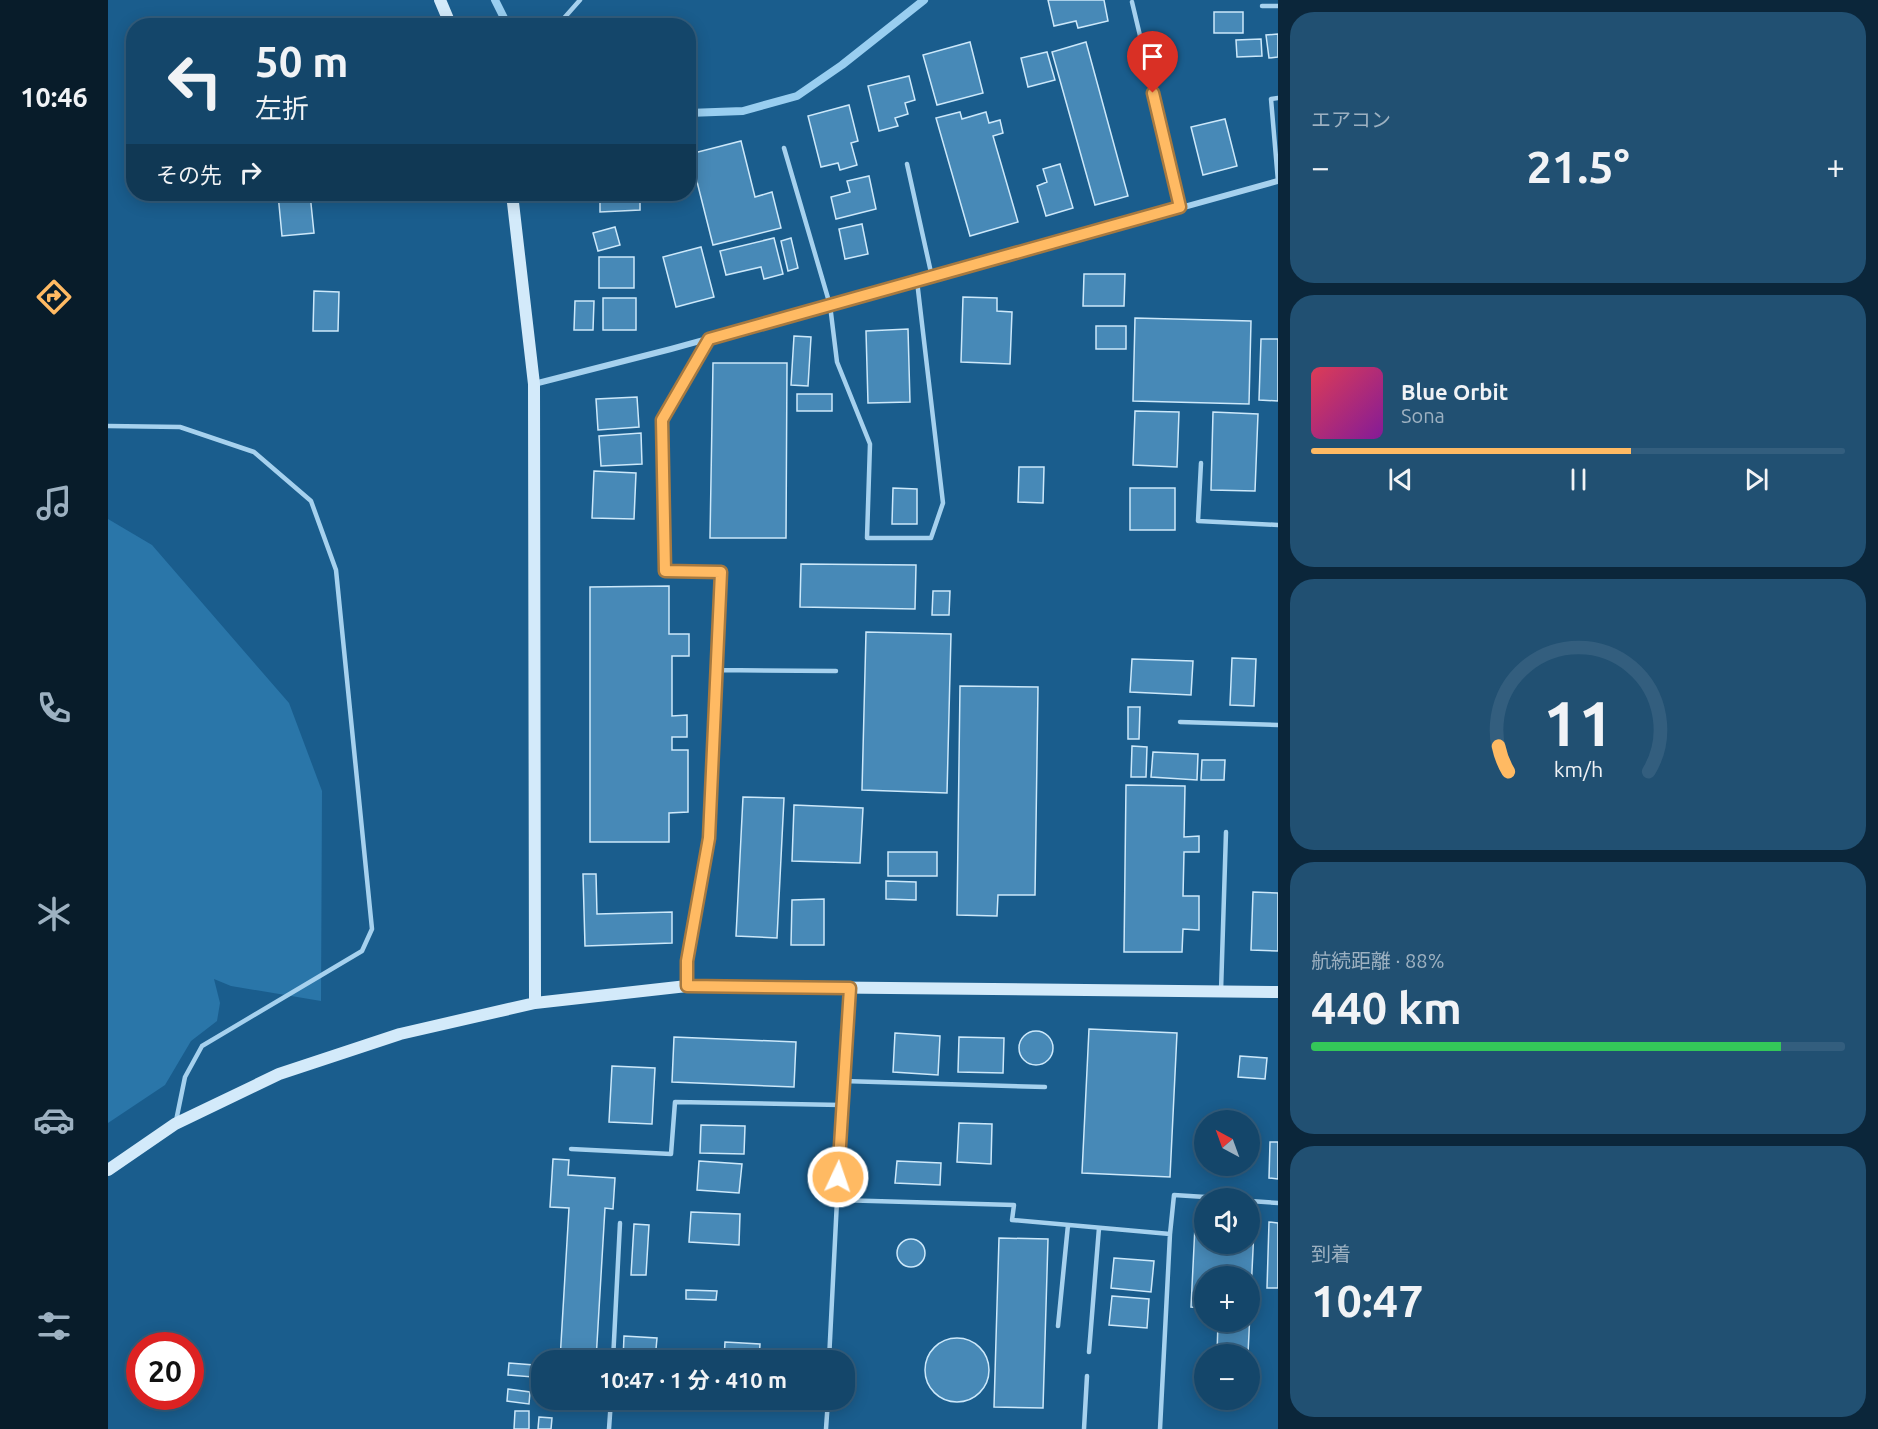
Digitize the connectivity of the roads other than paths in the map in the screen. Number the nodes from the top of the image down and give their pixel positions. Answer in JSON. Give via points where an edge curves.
{"nodes":[{"id":1,"x":440,"y":0,"type":"edge"},
{"id":2,"x":580,"y":0,"type":"edge"},
{"id":3,"x":1132,"y":2,"type":"dead end"},
{"id":4,"x":1262,"y":6,"type":"dead end"},
{"id":5,"x":1278,"y":6,"type":"edge"},
{"id":6,"x":448,"y":18,"type":"edge"},
{"id":7,"x":564,"y":18,"type":"edge"},
{"id":8,"x":1278,"y":98,"type":"edge"},
{"id":9,"x":784,"y":148,"type":"dead end"},
{"id":10,"x":907,"y":164,"type":"dead end"},
{"id":11,"x":1278,"y":181,"type":"edge"},
{"id":12,"x":513,"y":201,"type":"edge"},
{"id":13,"x":1180,"y":207,"type":"junction"},
{"id":14,"x":932,"y":277,"type":"junction"},
{"id":15,"x":917,"y":281,"type":"junction"},
{"id":16,"x":830,"y":305,"type":"junction"},
{"id":17,"x":709,"y":339,"type":"junction"},
{"id":18,"x":534,"y":384,"type":"junction"},
{"id":19,"x":108,"y":426,"type":"edge"},
{"id":20,"x":1201,"y":464,"type":"dead end"},
{"id":21,"x":1278,"y":525,"type":"edge"},
{"id":22,"x":716,"y":670,"type":"junction"},
{"id":23,"x":836,"y":671,"type":"dead end"},
{"id":24,"x":1180,"y":722,"type":"dead end"},
{"id":25,"x":1278,"y":725,"type":"edge"},
{"id":26,"x":1226,"y":832,"type":"dead end"},
{"id":27,"x":687,"y":986,"type":"junction"},
{"id":28,"x":850,"y":988,"type":"junction"},
{"id":29,"x":1221,"y":991,"type":"junction"},
{"id":30,"x":1278,"y":992,"type":"edge"},
{"id":31,"x":535,"y":1003,"type":"junction"},
{"id":32,"x":843,"y":1081,"type":"junction"},
{"id":33,"x":1046,"y":1087,"type":"dead end"},
{"id":34,"x":842,"y":1105,"type":"junction"},
{"id":35,"x":175,"y":1124,"type":"junction"},
{"id":36,"x":571,"y":1149,"type":"dead end"},
{"id":37,"x":108,"y":1170,"type":"edge"},
{"id":38,"x":1194,"y":1196,"type":"edge"},
{"id":39,"x":837,"y":1200,"type":"junction"},
{"id":40,"x":1260,"y":1202,"type":"edge"},
{"id":41,"x":1278,"y":1203,"type":"edge"},
{"id":42,"x":620,"y":1223,"type":"dead end"},
{"id":43,"x":1068,"y":1225,"type":"junction"},
{"id":44,"x":1099,"y":1228,"type":"junction"},
{"id":45,"x":1170,"y":1234,"type":"junction"},
{"id":46,"x":1058,"y":1326,"type":"dead end"},
{"id":47,"x":614,"y":1350,"type":"edge"},
{"id":48,"x":830,"y":1350,"type":"edge"},
{"id":49,"x":1089,"y":1352,"type":"dead end"},
{"id":50,"x":1087,"y":1376,"type":"dead end"},
{"id":51,"x":610,"y":1410,"type":"edge"},
{"id":52,"x":827,"y":1410,"type":"edge"},
{"id":53,"x":609,"y":1429,"type":"edge"},
{"id":54,"x":826,"y":1429,"type":"edge"},
{"id":55,"x":1084,"y":1429,"type":"edge"},
{"id":56,"x":1160,"y":1429,"type":"edge"}],
"edges":[{"from":1,"to":6,"type":"street"},
{"from":2,"to":7,"type":"lane"},
{"from":3,"to":13,"type":"lane"},
{"from":4,"to":5,"type":"lane"},
{"from":8,"to":11,"type":"lane","via":[[1271,99]]},
{"from":9,"to":16,"type":"lane"},
{"from":10,"to":14,"type":"lane"},
{"from":11,"to":13,"type":"street"},
{"from":12,"to":18,"type":"street"},
{"from":13,"to":14,"type":"street"},
{"from":14,"to":15,"type":"street"},
{"from":15,"to":16,"type":"street"},
{"from":15,"to":16,"type":"lane","via":[[943,503],[931,538],[867,538],[870,444],[837,362]]},
{"from":16,"to":17,"type":"street"},
{"from":17,"to":18,"type":"street"},
{"from":17,"to":22,"type":"lane","via":[[662,420],[662,432],[665,571],[721,572]]},
{"from":18,"to":31,"type":"street"},
{"from":19,"to":35,"type":"lane","via":[[180,427],[254,452],[311,501],[336,570],[372,929],[362,951],[202,1046],[185,1077]]},
{"from":20,"to":21,"type":"lane","via":[[1198,521]]},
{"from":22,"to":23,"type":"lane"},
{"from":22,"to":27,"type":"lane","via":[[709,838],[687,961]]},
{"from":24,"to":25,"type":"lane"},
{"from":26,"to":29,"type":"lane"},
{"from":27,"to":28,"type":"street"},
{"from":27,"to":31,"type":"street"},
{"from":28,"to":29,"type":"street"},
{"from":28,"to":32,"type":"lane"},
{"from":29,"to":30,"type":"street"},
{"from":31,"to":35,"type":"street","via":[[400,1034],[290,1070]]},
{"from":32,"to":33,"type":"lane"},
{"from":32,"to":34,"type":"lane"},
{"from":34,"to":36,"type":"lane","via":[[675,1102],[671,1154]]},
{"from":34,"to":39,"type":"lane"},
{"from":35,"to":37,"type":"street"},
{"from":38,"to":45,"type":"lane","via":[[1174,1195]]},
{"from":39,"to":43,"type":"lane","via":[[1014,1205],[1012,1220]]},
{"from":39,"to":48,"type":"lane"},
{"from":40,"to":41,"type":"lane"},
{"from":42,"to":47,"type":"lane"},
{"from":43,"to":44,"type":"lane"},
{"from":43,"to":46,"type":"lane"},
{"from":44,"to":45,"type":"lane"},
{"from":44,"to":49,"type":"lane"},
{"from":45,"to":56,"type":"lane"},
{"from":50,"to":55,"type":"lane"},
{"from":51,"to":53,"type":"lane"},
{"from":52,"to":54,"type":"lane"}]}
